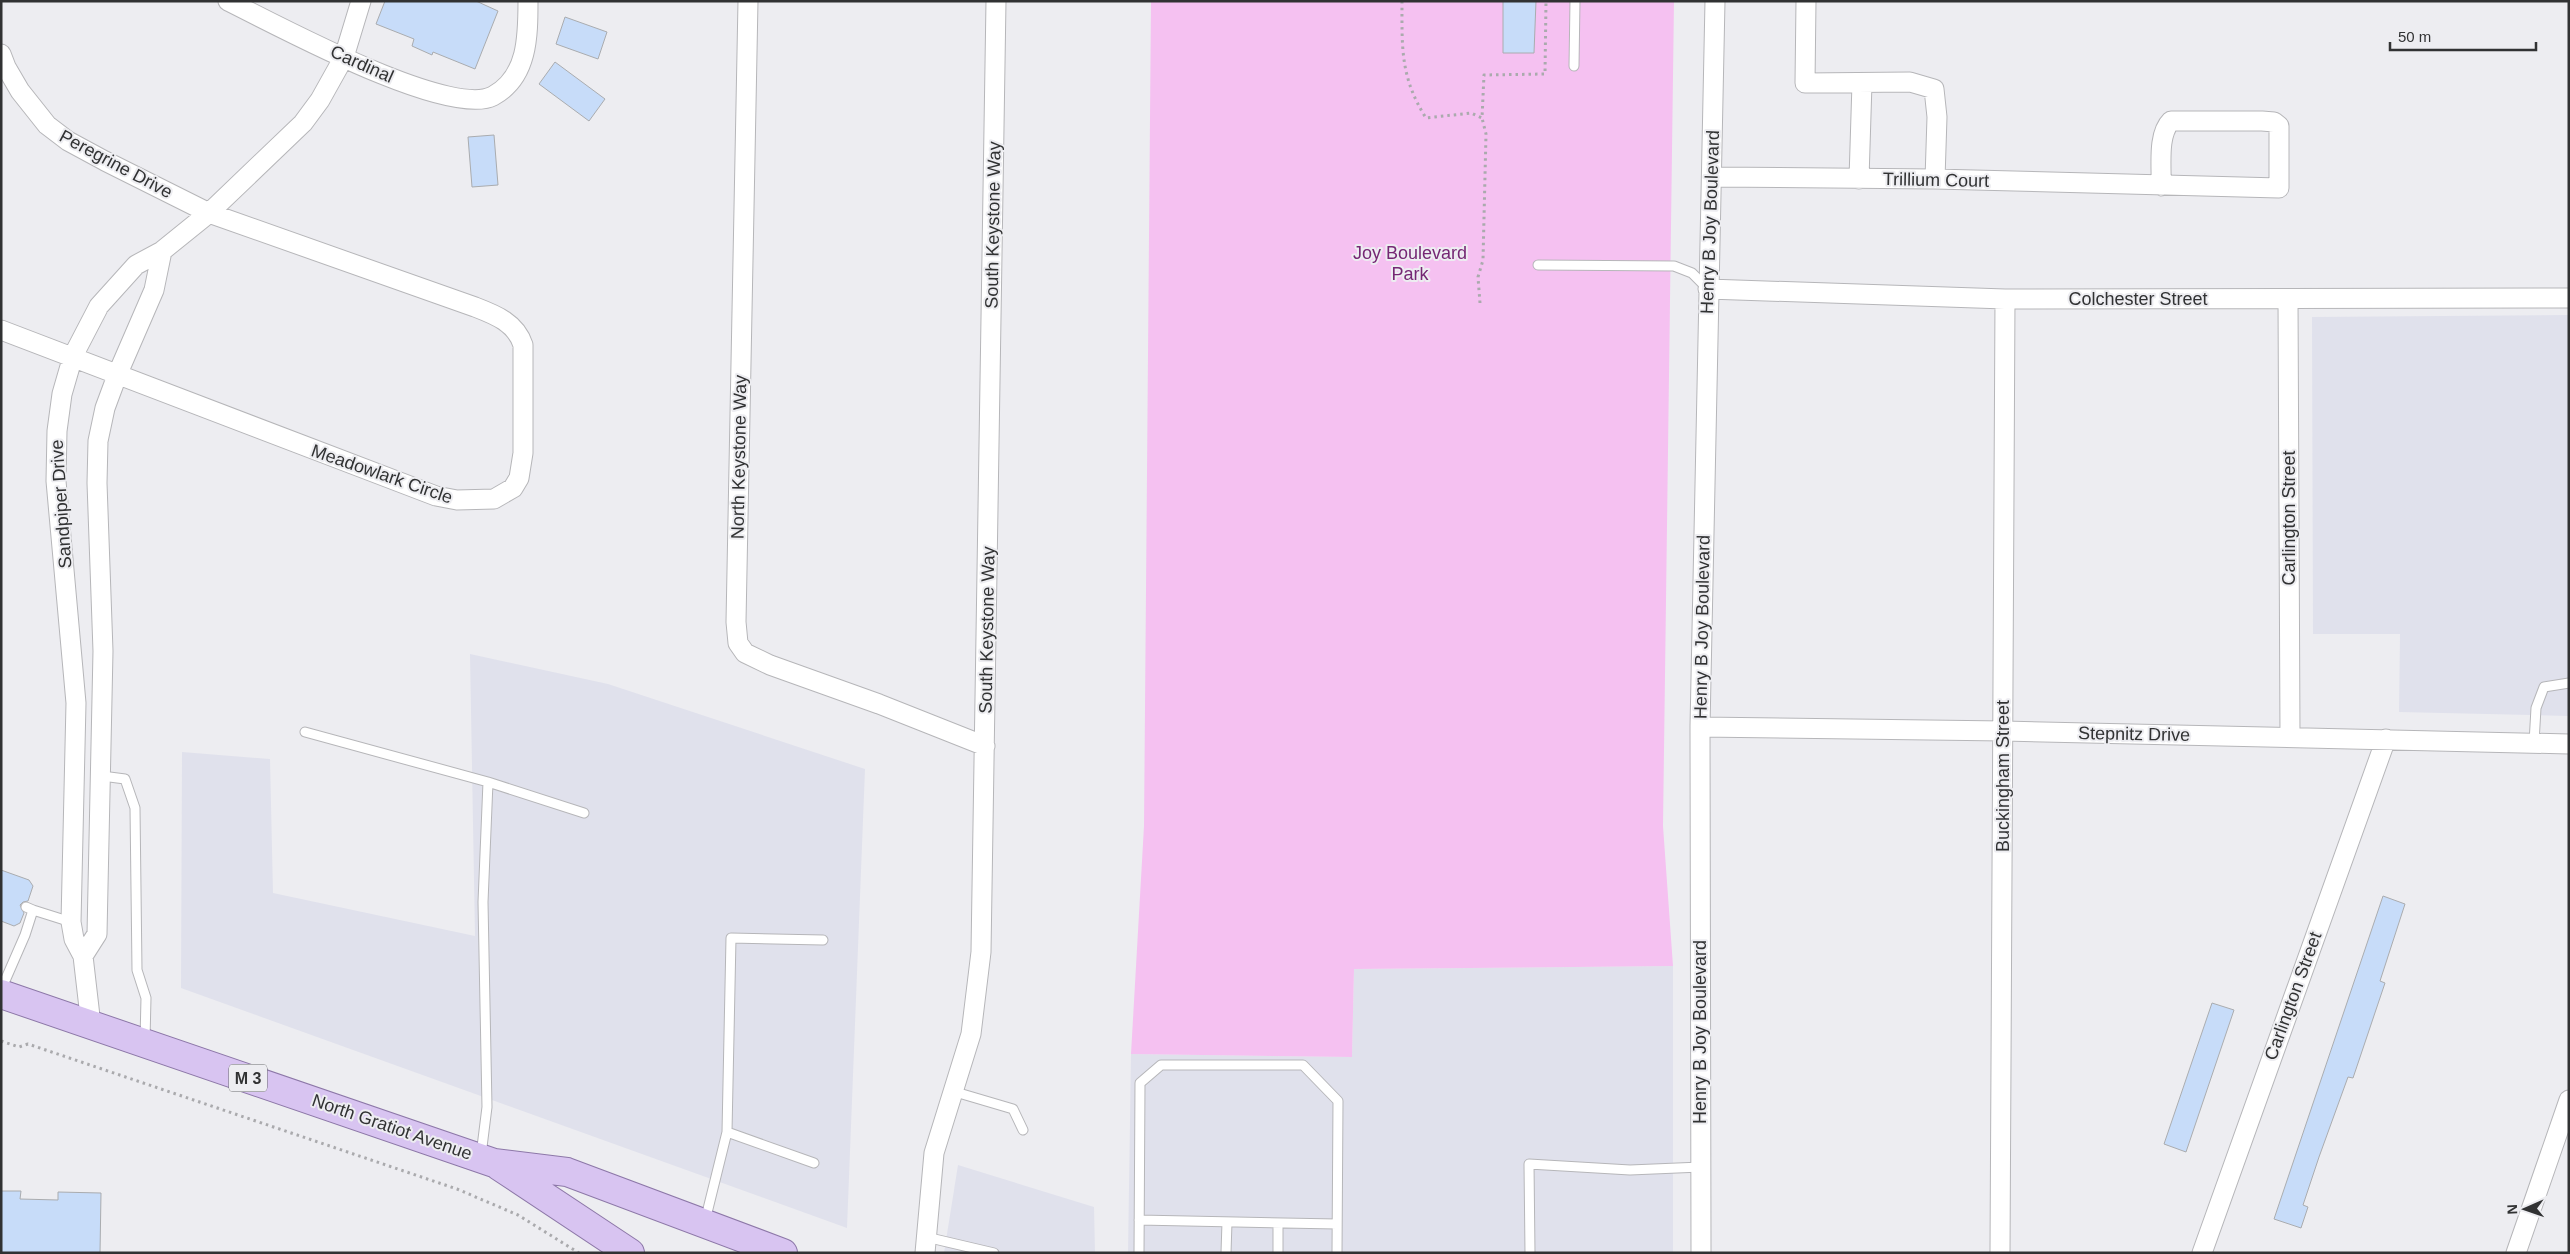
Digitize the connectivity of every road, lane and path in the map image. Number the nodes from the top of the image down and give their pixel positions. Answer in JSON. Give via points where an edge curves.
{"nodes":[{"id":1,"x":228,"y":1,"type":"edge"},
{"id":2,"x":360,"y":1,"type":"edge"},
{"id":3,"x":528,"y":1,"type":"edge"},
{"id":4,"x":748,"y":1,"type":"edge"},
{"id":5,"x":996,"y":1,"type":"edge"},
{"id":6,"x":1402,"y":1,"type":"edge"},
{"id":7,"x":1546,"y":1,"type":"edge"},
{"id":8,"x":1575,"y":1,"type":"edge"},
{"id":9,"x":1715,"y":1,"type":"edge"},
{"id":10,"x":1806,"y":1,"type":"edge"},
{"id":11,"x":1,"y":54,"type":"edge"},
{"id":12,"x":344,"y":57,"type":"junction"},
{"id":13,"x":1574,"y":66,"type":"dead end"},
{"id":14,"x":1862,"y":83,"type":"junction"},
{"id":15,"x":1482,"y":118,"type":"junction"},
{"id":16,"x":1712,"y":177,"type":"junction"},
{"id":17,"x":1859,"y":179,"type":"junction"},
{"id":18,"x":1935,"y":179,"type":"junction"},
{"id":19,"x":2161,"y":186,"type":"junction"},
{"id":20,"x":208,"y":213,"type":"junction"},
{"id":21,"x":162,"y":251,"type":"junction"},
{"id":22,"x":1538,"y":265,"type":"dead end"},
{"id":23,"x":1708,"y":289,"type":"junction"},
{"id":24,"x":2005,"y":298,"type":"junction"},
{"id":25,"x":2569,"y":298,"type":"edge"},
{"id":26,"x":2288,"y":299,"type":"junction"},
{"id":27,"x":1480,"y":303,"type":"dead end"},
{"id":28,"x":1,"y":330,"type":"edge"},
{"id":29,"x":73,"y":356,"type":"junction"},
{"id":30,"x":118,"y":373,"type":"junction"},
{"id":31,"x":99,"y":582,"type":"junction"},
{"id":32,"x":67,"y":586,"type":"junction"},
{"id":33,"x":2569,"y":683,"type":"edge"},
{"id":34,"x":1700,"y":727,"type":"junction"},
{"id":35,"x":2004,"y":731,"type":"junction"},
{"id":36,"x":306,"y":732,"type":"dead end"},
{"id":37,"x":2290,"y":737,"type":"junction"},
{"id":38,"x":2386,"y":739,"type":"junction"},
{"id":39,"x":2534,"y":744,"type":"junction"},
{"id":40,"x":2569,"y":744,"type":"edge"},
{"id":41,"x":985,"y":746,"type":"junction"},
{"id":42,"x":75,"y":774,"type":"junction"},
{"id":43,"x":102,"y":776,"type":"junction"},
{"id":44,"x":488,"y":782,"type":"junction"},
{"id":45,"x":584,"y":813,"type":"dead end"},
{"id":46,"x":72,"y":922,"type":"junction"},
{"id":47,"x":823,"y":940,"type":"dead end"},
{"id":48,"x":83,"y":956,"type":"junction"},
{"id":49,"x":1,"y":990,"type":"edge"},
{"id":50,"x":1,"y":994,"type":"edge"},
{"id":51,"x":91,"y":1025,"type":"junction"},
{"id":52,"x":1,"y":1041,"type":"edge"},
{"id":53,"x":145,"y":1043,"type":"junction"},
{"id":54,"x":952,"y":1091,"type":"junction"},
{"id":55,"x":2569,"y":1100,"type":"edge"},
{"id":56,"x":1023,"y":1130,"type":"dead end"},
{"id":57,"x":727,"y":1132,"type":"junction"},
{"id":58,"x":487,"y":1160,"type":"junction"},
{"id":59,"x":814,"y":1163,"type":"dead end"},
{"id":60,"x":1701,"y":1167,"type":"junction"},
{"id":61,"x":1139,"y":1220,"type":"junction"},
{"id":62,"x":1227,"y":1222,"type":"junction"},
{"id":63,"x":704,"y":1223,"type":"junction"},
{"id":64,"x":1278,"y":1223,"type":"junction"},
{"id":65,"x":1337,"y":1224,"type":"junction"},
{"id":66,"x":926,"y":1245,"type":"edge"},
{"id":67,"x":978,"y":1251,"type":"edge"},
{"id":68,"x":579,"y":1253,"type":"edge"},
{"id":69,"x":630,"y":1253,"type":"edge"},
{"id":70,"x":783,"y":1253,"type":"edge"},
{"id":71,"x":994,"y":1253,"type":"edge"},
{"id":72,"x":1139,"y":1253,"type":"edge"},
{"id":73,"x":1226,"y":1253,"type":"edge"},
{"id":74,"x":1278,"y":1253,"type":"edge"},
{"id":75,"x":1337,"y":1253,"type":"edge"},
{"id":76,"x":1530,"y":1253,"type":"edge"},
{"id":77,"x":1701,"y":1253,"type":"edge"},
{"id":78,"x":2000,"y":1253,"type":"edge"},
{"id":79,"x":2202,"y":1253,"type":"edge"},
{"id":80,"x":2516,"y":1253,"type":"edge"}],
"edges":[{"from":1,"to":12,"type":"street","name":"Cardinal"},
{"from":2,"to":12,"type":"street","name":"Sandpiper Drive"},
{"from":3,"to":12,"type":"street","name":"Cardinal","via":[[522,62],[502,90],[491,97],[476,100],[447,97]]},
{"from":4,"to":41,"type":"street","name":"North Keystone Way","via":[[738,643],[745,653],[770,665]]},
{"from":5,"to":41,"type":"street","name":"South Keystone Way"},
{"from":6,"to":15,"type":"path","via":[[1402,56],[1412,97],[1426,118],[1471,113]]},
{"from":7,"to":15,"type":"path","via":[[1546,74],[1484,75]]},
{"from":8,"to":13,"type":"lane"},
{"from":9,"to":16,"type":"street","name":"Henry B Joy Boulevard"},
{"from":10,"to":14,"type":"street","via":[[1805,83]]},
{"from":11,"to":20,"type":"street","name":"Peregrine Drive","via":[[20,91],[56,133]]},
{"from":12,"to":20,"type":"street","name":"Sandpiper Drive","via":[[303,124]]},
{"from":14,"to":17,"type":"street"},
{"from":14,"to":18,"type":"street","via":[[1910,82],[1934,89],[1938,117]]},
{"from":15,"to":27,"type":"path","via":[[1486,134],[1483,260],[1478,277]]},
{"from":16,"to":17,"type":"street","name":"Trillium Court"},
{"from":16,"to":23,"type":"street","name":"Henry B Joy Boulevard"},
{"from":17,"to":18,"type":"street","name":"Trillium Court"},
{"from":18,"to":19,"type":"street","name":"Trillium Court"},
{"from":19,"to":19,"type":"street","name":"Trillium Court","via":[[2279,188],[2279,126],[2262,121],[2171,121],[2163,135]]},
{"from":20,"to":21,"type":"street","name":"Sandpiper Drive"},
{"from":20,"to":30,"type":"street","name":"Meadowlark Circle","via":[[475,307],[512,326],[519,333],[523,345],[524,366],[523,453],[519,478],[513,488],[494,499],[457,500],[436,496]]},
{"from":21,"to":29,"type":"street","name":"Sandpiper Drive","via":[[136,265],[99,306]]},
{"from":21,"to":30,"type":"street","name":"Sandpiper Drive","via":[[154,290]]},
{"from":22,"to":23,"type":"lane","via":[[1674,266],[1692,273]]},
{"from":23,"to":24,"type":"street","name":"Colchester Street"},
{"from":23,"to":34,"type":"street","name":"Henry B Joy Boulevard"},
{"from":24,"to":26,"type":"street","name":"Colchester Street"},
{"from":24,"to":35,"type":"street","name":"Buckingham Street"},
{"from":25,"to":26,"type":"street","name":"Colchester Street"},
{"from":26,"to":37,"type":"street","name":"Carlington Street"},
{"from":28,"to":29,"type":"street","name":"Meadowlark Circle"},
{"from":29,"to":30,"type":"street","name":"Meadowlark Circle"},
{"from":29,"to":32,"type":"street","name":"Sandpiper Drive","via":[[62,394],[57,431],[56,481]]},
{"from":30,"to":31,"type":"street","name":"Sandpiper Drive","via":[[105,408],[98,441]]},
{"from":31,"to":32,"type":"street","name":"Sandpiper Drive"},
{"from":31,"to":43,"type":"street","name":"Sandpiper Drive","via":[[103,651]]},
{"from":32,"to":42,"type":"street","name":"Sandpiper Drive","via":[[76,703]]},
{"from":33,"to":39,"type":"lane","via":[[2544,687],[2536,708]]},
{"from":34,"to":35,"type":"street","name":"Stepnitz Drive"},
{"from":34,"to":60,"type":"street","name":"Henry B Joy Boulevard"},
{"from":35,"to":37,"type":"street","name":"Stepnitz Drive"},
{"from":35,"to":78,"type":"street","name":"Buckingham Street"},
{"from":36,"to":44,"type":"lane"},
{"from":37,"to":38,"type":"street","name":"Stepnitz Drive"},
{"from":38,"to":39,"type":"street","name":"Stepnitz Drive"},
{"from":38,"to":79,"type":"street","name":"Carlington Street"},
{"from":39,"to":40,"type":"street","name":"Stepnitz Drive"},
{"from":41,"to":54,"type":"street","name":"South Keystone Way","via":[[981,952],[977,997],[971,1034]]},
{"from":42,"to":43,"type":"street"},
{"from":42,"to":46,"type":"street","name":"Sandpiper Drive"},
{"from":43,"to":48,"type":"street","name":"Sandpiper Drive","via":[[97,934]]},
{"from":43,"to":53,"type":"lane","via":[[125,779],[135,808],[137,970],[146,998]]},
{"from":44,"to":45,"type":"lane"},
{"from":44,"to":58,"type":"lane","via":[[483,902]]},
{"from":46,"to":48,"type":"street","name":"Sandpiper Drive","via":[[74,939]]},
{"from":46,"to":49,"type":"lane","via":[[30,908]]},
{"from":47,"to":57,"type":"lane","via":[[731,938]]},
{"from":48,"to":51,"type":"street","name":"Sandpiper Drive"},
{"from":50,"to":51,"type":"main road","name":"North Gratiot Avenue","number":"M 3"},
{"from":51,"to":53,"type":"main road","name":"North Gratiot Avenue","number":"M 3"},
{"from":52,"to":68,"type":"path","via":[[19,1047],[28,1044],[457,1190],[518,1215]]},
{"from":53,"to":58,"type":"main road","name":"North Gratiot Avenue","number":"M 3"},
{"from":54,"to":56,"type":"lane","via":[[1013,1109]]},
{"from":54,"to":66,"type":"street","name":"South Keystone Way","via":[[934,1153]]},
{"from":55,"to":80,"type":"street"},
{"from":57,"to":59,"type":"lane"},
{"from":57,"to":63,"type":"lane"},
{"from":58,"to":63,"type":"main road","name":"North Gratiot Avenue","number":"M 3","via":[[567,1172]]},
{"from":58,"to":69,"type":"main road","number":"M 3"},
{"from":60,"to":76,"type":"lane","via":[[1630,1170],[1529,1164]]},
{"from":60,"to":77,"type":"street","name":"Henry B Joy Boulevard"},
{"from":61,"to":62,"type":"lane"},
{"from":61,"to":65,"type":"lane","via":[[1140,1083],[1161,1065],[1303,1065],[1338,1101]]},
{"from":61,"to":72,"type":"lane"},
{"from":62,"to":64,"type":"lane"},
{"from":62,"to":73,"type":"lane"},
{"from":63,"to":70,"type":"main road","name":"North Gratiot Avenue","number":"M 3"},
{"from":64,"to":65,"type":"lane"},
{"from":64,"to":74,"type":"lane"},
{"from":65,"to":75,"type":"lane"},
{"from":66,"to":67,"type":"lane"},
{"from":67,"to":71,"type":"lane"}]}
